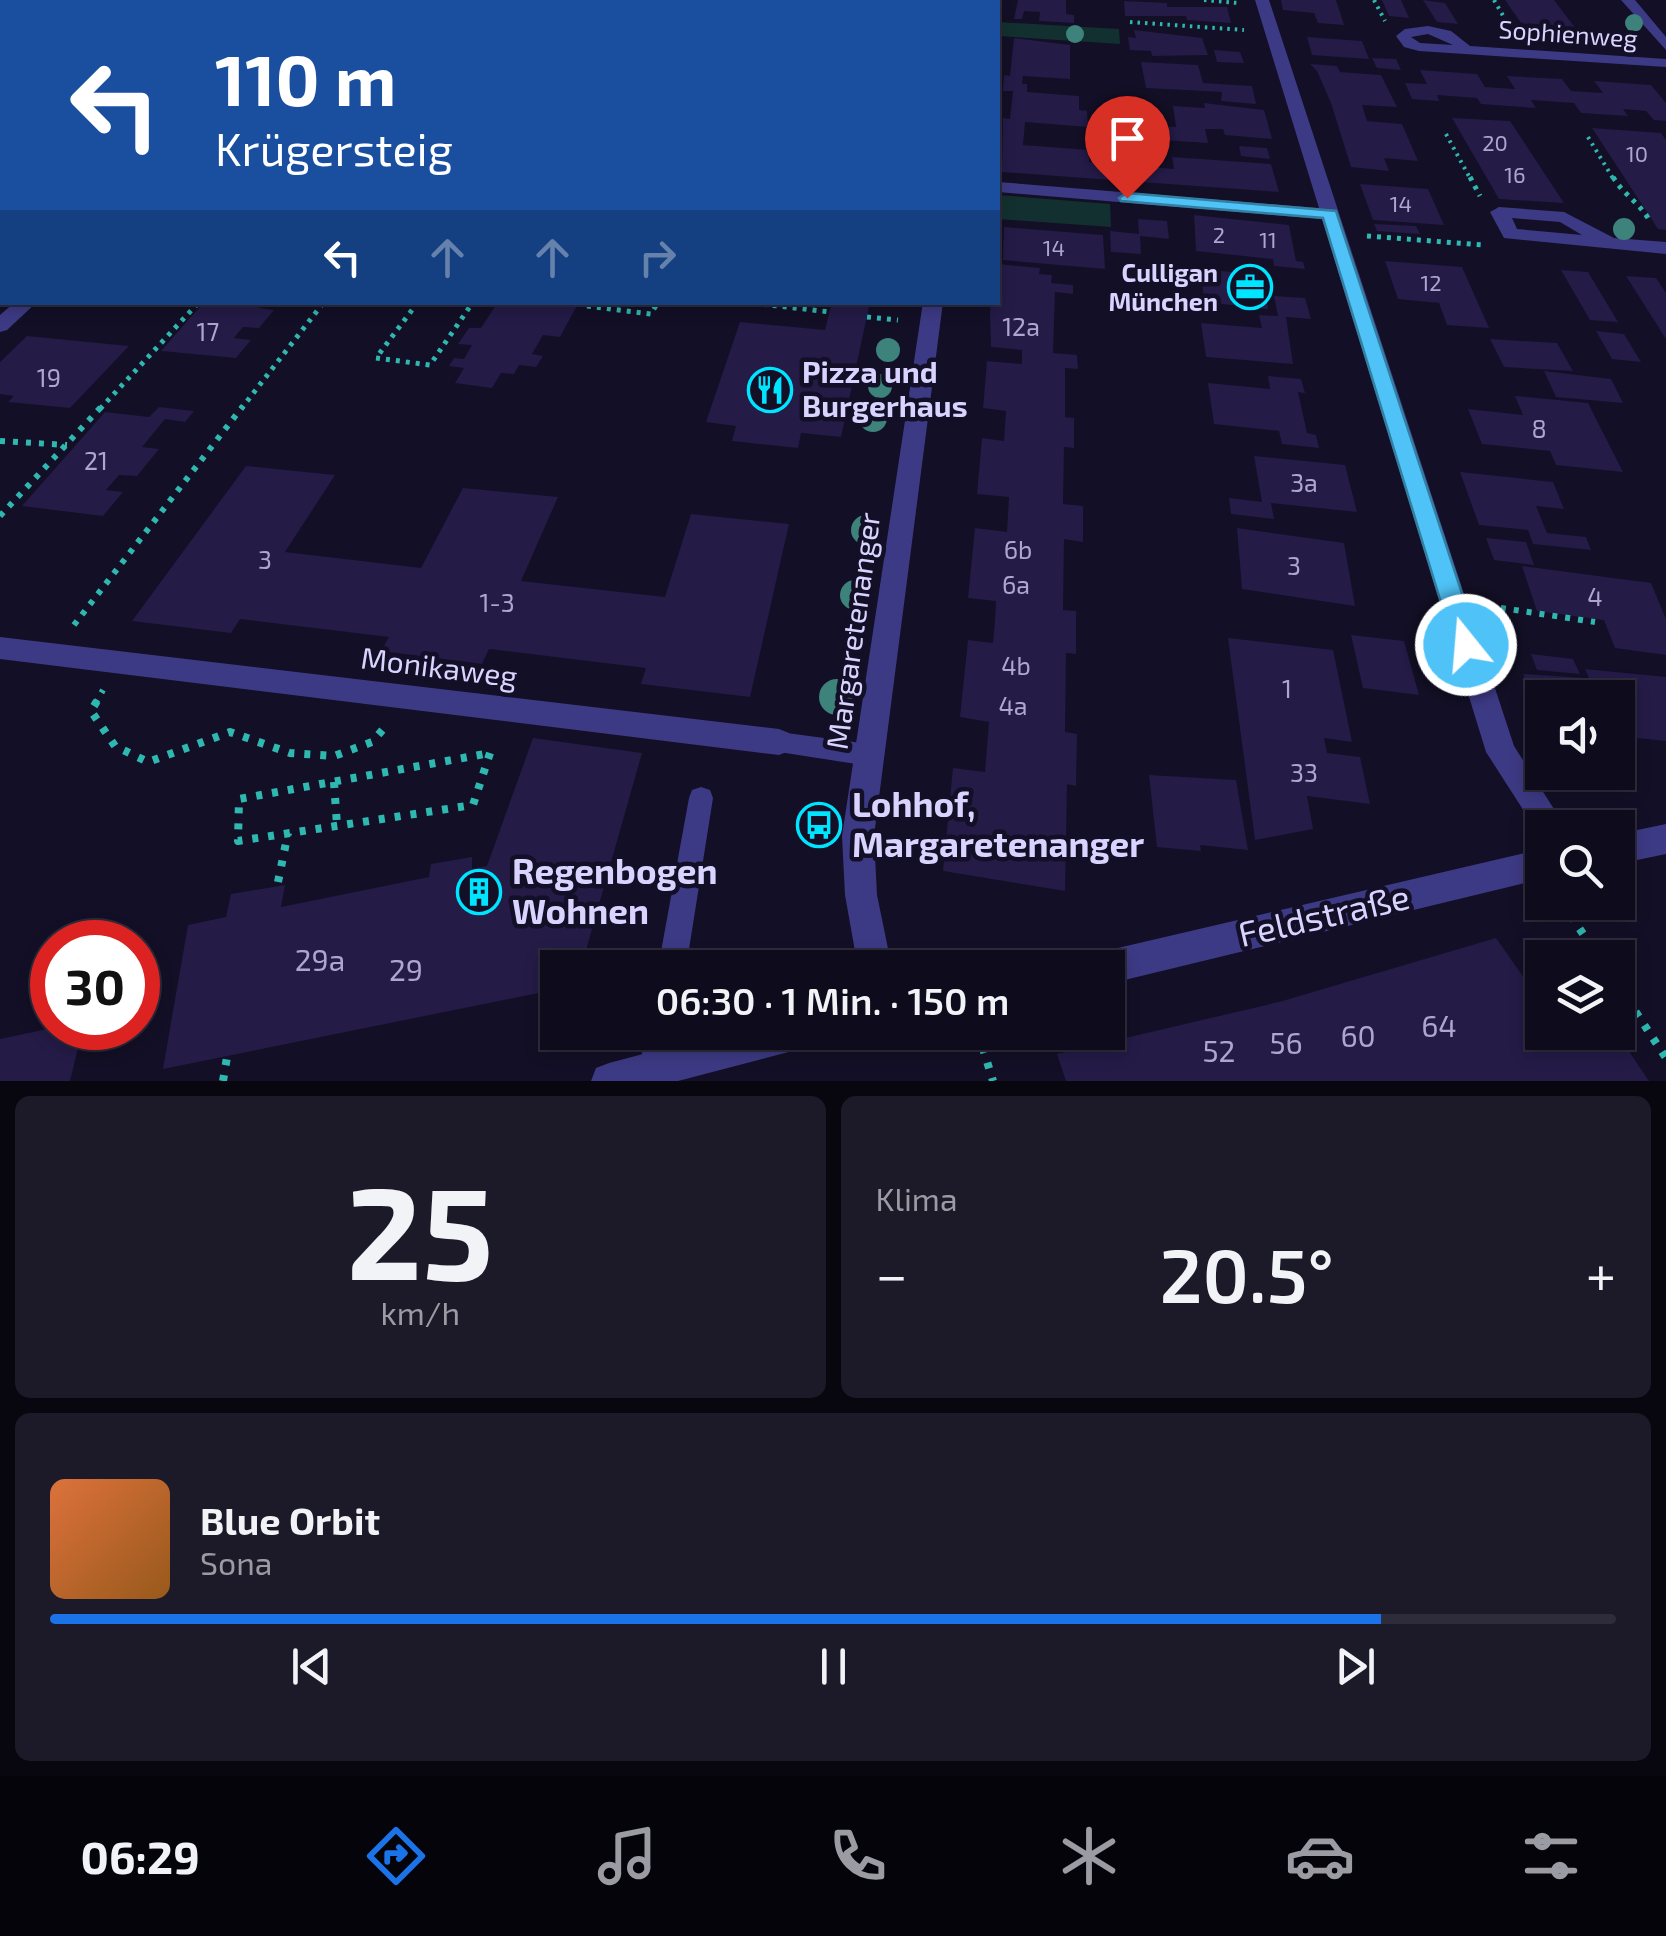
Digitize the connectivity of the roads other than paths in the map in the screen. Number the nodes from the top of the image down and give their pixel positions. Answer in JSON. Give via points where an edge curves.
{"nodes":[{"id":1,"x":1262,"y":0,"type":"edge"},
{"id":2,"x":1628,"y":0,"type":"edge"},
{"id":3,"x":1666,"y":46,"type":"edge"},
{"id":4,"x":1466,"y":50,"type":"dead end"},
{"id":5,"x":1666,"y":63,"type":"edge"},
{"id":6,"x":1000,"y":187,"type":"edge"},
{"id":7,"x":1333,"y":224,"type":"junction"},
{"id":8,"x":1661,"y":239,"type":"edge"},
{"id":9,"x":1608,"y":242,"type":"junction"},
{"id":10,"x":24,"y":305,"type":"edge"},
{"id":11,"x":932,"y":305,"type":"edge"},
{"id":12,"x":0,"y":326,"type":"edge"},
{"id":13,"x":0,"y":648,"type":"edge"},
{"id":14,"x":779,"y":742,"type":"joint"},
{"id":15,"x":869,"y":755,"type":"junction"},
{"id":16,"x":701,"y":798,"type":"dead end"},
{"id":17,"x":1538,"y":810,"type":"edge"},
{"id":18,"x":1666,"y":838,"type":"edge"},
{"id":19,"x":1635,"y":845,"type":"edge"},
{"id":20,"x":1525,"y":868,"type":"edge"},
{"id":21,"x":675,"y":950,"type":"edge"},
{"id":22,"x":872,"y":950,"type":"edge"},
{"id":23,"x":1125,"y":963,"type":"edge"},
{"id":24,"x":657,"y":1050,"type":"edge"},
{"id":25,"x":727,"y":1050,"type":"edge"},
{"id":26,"x":654,"y":1069,"type":"junction"},
{"id":27,"x":609,"y":1081,"type":"edge"}],
"edges":[{"from":1,"to":7,"type":"street"},
{"from":2,"to":3,"type":"street"},
{"from":4,"to":5,"type":"street","name":"Sophienweg"},
{"from":6,"to":7,"type":"street"},
{"from":7,"to":17,"type":"street","via":[[1501,752]]},
{"from":8,"to":9,"type":"street"},
{"from":9,"to":9,"type":"street","via":[[1510,234],[1498,212],[1564,217]]},
{"from":10,"to":12,"type":"street"},
{"from":11,"to":15,"type":"street","name":"Margaretenanger"},
{"from":13,"to":14,"type":"street","name":"Monikaweg"},
{"from":14,"to":15,"type":"lane","name":"Monikaweg"},
{"from":15,"to":22,"type":"street","name":"Margaretenanger","via":[[858,836]]},
{"from":16,"to":21,"type":"lane"},
{"from":18,"to":19,"type":"street"},
{"from":20,"to":23,"type":"street","name":"Feldstraße"},
{"from":24,"to":26,"type":"lane"},
{"from":25,"to":26,"type":"street"},
{"from":26,"to":27,"type":"street"}]}
